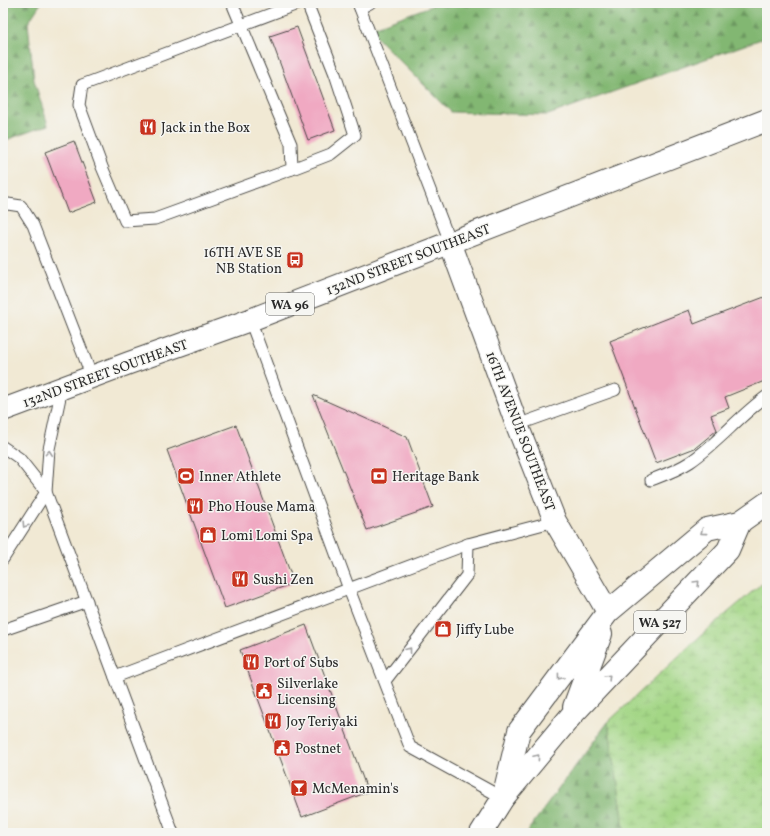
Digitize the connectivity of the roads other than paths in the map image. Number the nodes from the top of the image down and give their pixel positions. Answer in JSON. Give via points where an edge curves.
{"nodes":[{"id":1,"x":232,"y":3,"type":"edge"},
{"id":2,"x":300,"y":3,"type":"edge"},
{"id":3,"x":307,"y":3,"type":"edge"},
{"id":4,"x":362,"y":5,"type":"edge"},
{"id":5,"x":242,"y":25,"type":"junction"},
{"id":6,"x":767,"y":120,"type":"edge"},
{"id":7,"x":292,"y":169,"type":"junction"},
{"id":8,"x":3,"y":205,"type":"edge"},
{"id":9,"x":450,"y":242,"type":"junction"},
{"id":10,"x":250,"y":320,"type":"junction"},
{"id":11,"x":92,"y":377,"type":"junction"},
{"id":12,"x":62,"y":388,"type":"junction"},
{"id":13,"x":615,"y":390,"type":"dead end"},
{"id":14,"x":767,"y":396,"type":"edge"},
{"id":15,"x":3,"y":410,"type":"edge"},
{"id":16,"x":517,"y":425,"type":"junction"},
{"id":17,"x":3,"y":447,"type":"edge"},
{"id":18,"x":651,"y":480,"type":"dead end"},
{"id":19,"x":46,"y":492,"type":"junction"},
{"id":20,"x":767,"y":502,"type":"edge"},
{"id":21,"x":556,"y":521,"type":"junction"},
{"id":22,"x":740,"y":522,"type":"junction"},
{"id":23,"x":468,"y":544,"type":"junction"},
{"id":24,"x":3,"y":559,"type":"edge"},
{"id":25,"x":349,"y":589,"type":"junction"},
{"id":26,"x":87,"y":601,"type":"junction"},
{"id":27,"x":608,"y":612,"type":"junction"},
{"id":28,"x":3,"y":630,"type":"edge"},
{"id":29,"x":115,"y":677,"type":"junction"},
{"id":30,"x":385,"y":681,"type":"junction"},
{"id":31,"x":571,"y":716,"type":"junction"},
{"id":32,"x":503,"y":798,"type":"junction"},
{"id":33,"x":173,"y":833,"type":"edge"},
{"id":34,"x":481,"y":833,"type":"edge"}],
"edges":[{"from":1,"to":5,"type":"lane"},
{"from":2,"to":5,"type":"lane"},
{"from":3,"to":7,"type":"lane","via":[[336,74],[355,135],[331,154]]},
{"from":4,"to":9,"type":"lane"},
{"from":5,"to":7,"type":"lane","via":[[291,144]]},
{"from":5,"to":7,"type":"lane","via":[[82,85],[79,105],[125,221],[154,219]]},
{"from":6,"to":9,"type":"main road","name":"132ND STREET SOUTHEAST","number":"WA 96"},
{"from":8,"to":11,"type":"lane","via":[[21,206],[33,225]]},
{"from":9,"to":10,"type":"main road","name":"132ND STREET SOUTHEAST","number":"WA 96"},
{"from":9,"to":16,"type":"main road","name":"16TH AVENUE SOUTHEAST"},
{"from":10,"to":11,"type":"main road","name":"132ND STREET SOUTHEAST","number":"WA 96"},
{"from":10,"to":25,"type":"lane"},
{"from":11,"to":12,"type":"main road","name":"132ND STREET SOUTHEAST","number":"WA 96"},
{"from":12,"to":15,"type":"main road","name":"132ND STREET SOUTHEAST","number":"WA 96"},
{"from":19,"to":12,"type":"lane","one_way":true,"via":[[49,449]]},
{"from":13,"to":16,"type":"lane"},
{"from":14,"to":18,"type":"lane","via":[[689,463]]},
{"from":16,"to":21,"type":"main road","name":"16TH AVENUE SOUTHEAST"},
{"from":17,"to":19,"type":"lane","via":[[19,458]]},
{"from":19,"to":24,"type":"lane","one_way":true},
{"from":19,"to":26,"type":"lane"},
{"from":20,"to":22,"type":"main road","number":"WA 527"},
{"from":21,"to":23,"type":"lane"},
{"from":21,"to":27,"type":"main road","name":"16TH AVENUE SOUTHEAST"},
{"from":22,"to":27,"type":"main road","number":"WA 527","one_way":true,"via":[[707,529]]},
{"from":31,"to":22,"type":"main road","number":"WA 527","one_way":true,"via":[[728,550]]},
{"from":23,"to":25,"type":"lane"},
{"from":30,"to":23,"type":"lane","one_way":true,"via":[[467,575]]},
{"from":25,"to":29,"type":"lane"},
{"from":25,"to":30,"type":"lane"},
{"from":26,"to":28,"type":"lane"},
{"from":26,"to":29,"type":"lane"},
{"from":27,"to":31,"type":"main road"},
{"from":27,"to":32,"type":"main road","number":"WA 527","one_way":true,"via":[[519,731]]},
{"from":29,"to":33,"type":"lane"},
{"from":30,"to":32,"type":"lane","via":[[410,747]]},
{"from":32,"to":31,"type":"main road","number":"WA 527","one_way":true},
{"from":32,"to":34,"type":"main road","number":"WA 527"}]}
